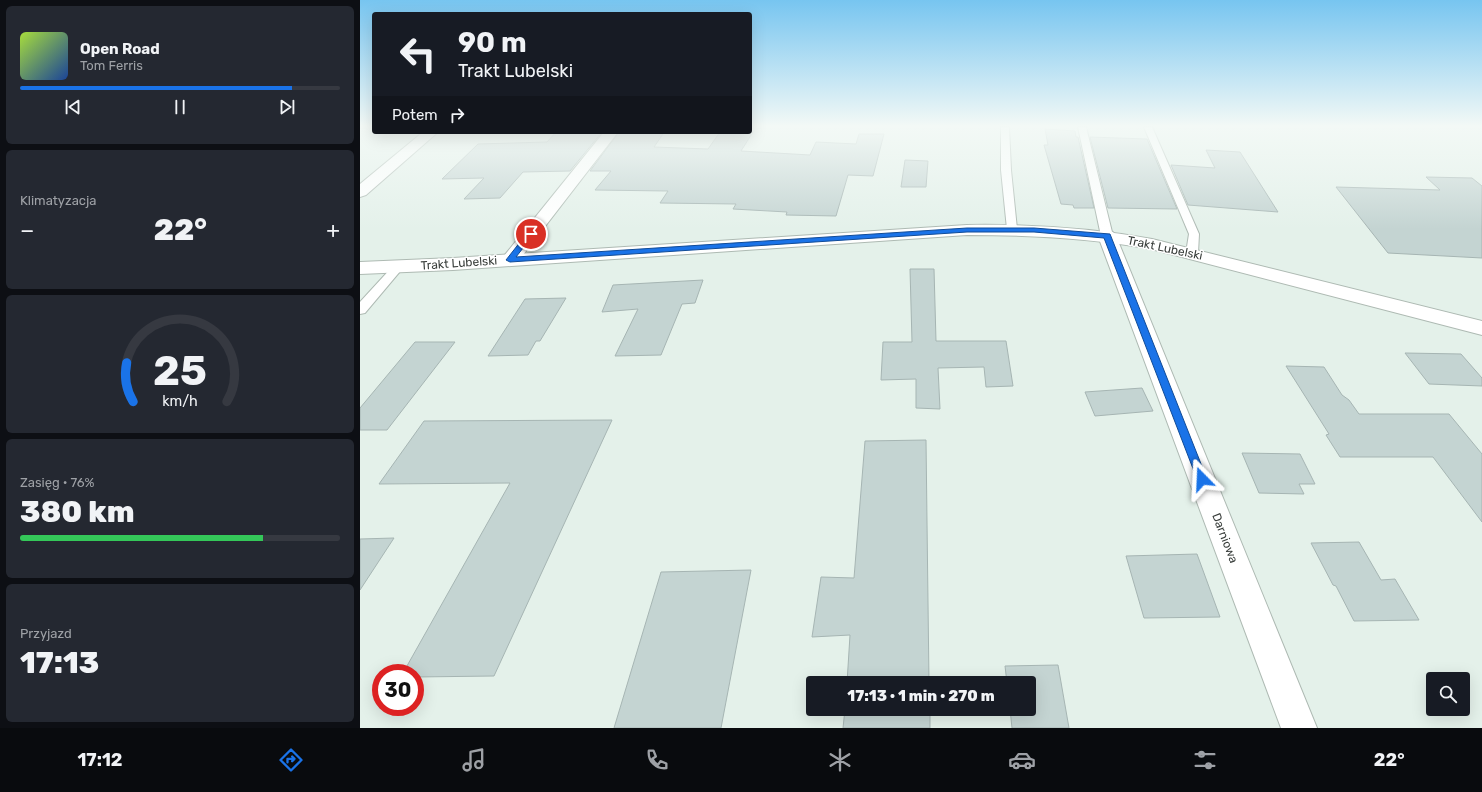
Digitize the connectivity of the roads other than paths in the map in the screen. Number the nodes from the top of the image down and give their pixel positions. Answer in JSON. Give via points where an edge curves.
{"nodes":[{"id":1,"x":397,"y":161,"type":"edge"},
{"id":2,"x":588,"y":161,"type":"edge"},
{"id":3,"x":1006,"y":161,"type":"edge"},
{"id":4,"x":1090,"y":161,"type":"edge"},
{"id":5,"x":1163,"y":161,"type":"edge"},
{"id":6,"x":360,"y":192,"type":"edge"},
{"id":7,"x":1012,"y":229,"type":"junction"},
{"id":8,"x":1107,"y":236,"type":"junction"},
{"id":9,"x":1192,"y":253,"type":"junction"},
{"id":10,"x":510,"y":260,"type":"junction"},
{"id":11,"x":398,"y":266,"type":"junction"},
{"id":12,"x":360,"y":268,"type":"edge"},
{"id":13,"x":360,"y":310,"type":"edge"},
{"id":14,"x":1482,"y":328,"type":"edge"},
{"id":15,"x":1299,"y":728,"type":"edge"}],
"edges":[{"from":1,"to":6,"type":"street"},
{"from":2,"to":10,"type":"street"},
{"from":3,"to":7,"type":"lane"},
{"from":4,"to":8,"type":"lane"},
{"from":5,"to":9,"type":"lane","via":[[1194,234]]},
{"from":7,"to":8,"type":"street","name":"Trakt Lubelski"},
{"from":7,"to":10,"type":"street","name":"Trakt Lubelski"},
{"from":8,"to":9,"type":"street","name":"Trakt Lubelski"},
{"from":8,"to":15,"type":"street","name":"Darniowa"},
{"from":9,"to":14,"type":"street","name":"Trakt Lubelski"},
{"from":10,"to":11,"type":"street","name":"Trakt Lubelski"},
{"from":11,"to":12,"type":"street","name":"Trakt Lubelski"},
{"from":11,"to":13,"type":"lane"}]}
